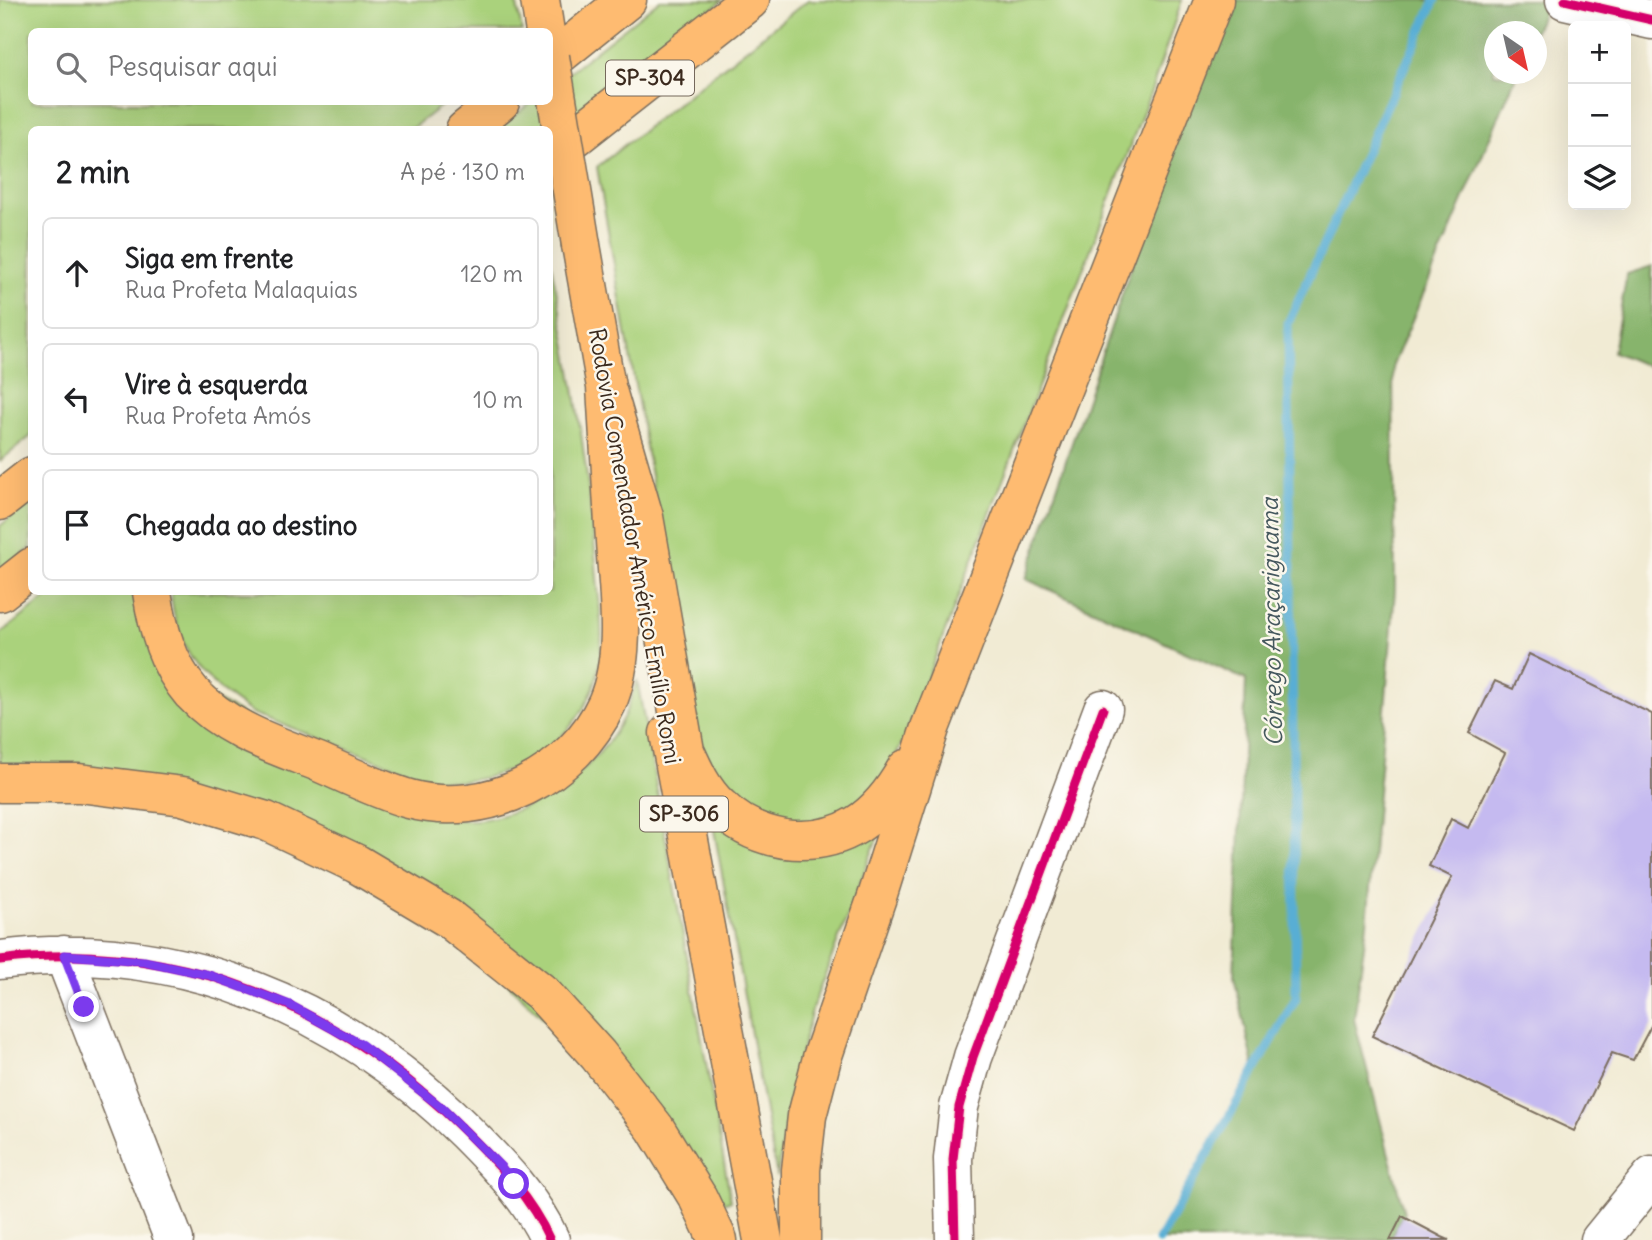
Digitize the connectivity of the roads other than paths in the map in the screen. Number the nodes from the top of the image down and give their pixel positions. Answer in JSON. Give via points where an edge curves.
{"nodes":[{"id":1,"x":625,"y":0,"type":"edge"},
{"id":2,"x":750,"y":0,"type":"edge"},
{"id":3,"x":1214,"y":0,"type":"edge"},
{"id":4,"x":1565,"y":0,"type":"edge"},
{"id":5,"x":1202,"y":17,"type":"edge"},
{"id":6,"x":1652,"y":20,"type":"edge"},
{"id":7,"x":553,"y":57,"type":"edge"},
{"id":8,"x":553,"y":77,"type":"edge"},
{"id":9,"x":496,"y":105,"type":"edge"},
{"id":10,"x":470,"y":126,"type":"edge"},
{"id":11,"x":553,"y":155,"type":"edge"},
{"id":12,"x":606,"y":387,"type":"junction"},
{"id":13,"x":28,"y":479,"type":"edge"},
{"id":14,"x":0,"y":501,"type":"edge"},
{"id":15,"x":28,"y":569,"type":"edge"},
{"id":16,"x":0,"y":592,"type":"edge"},
{"id":17,"x":152,"y":595,"type":"edge"},
{"id":18,"x":1103,"y":709,"type":"dead end"},
{"id":19,"x":930,"y":728,"type":"junction"},
{"id":20,"x":0,"y":783,"type":"edge"},
{"id":21,"x":64,"y":955,"type":"junction"},
{"id":22,"x":0,"y":960,"type":"edge"},
{"id":23,"x":1652,"y":1175,"type":"edge"},
{"id":24,"x":174,"y":1240,"type":"edge"},
{"id":25,"x":550,"y":1240,"type":"edge"},
{"id":26,"x":718,"y":1240,"type":"edge"},
{"id":27,"x":763,"y":1240,"type":"edge"},
{"id":28,"x":802,"y":1240,"type":"edge"},
{"id":29,"x":955,"y":1240,"type":"edge"},
{"id":30,"x":1600,"y":1240,"type":"edge"}],
"edges":[{"from":1,"to":7,"type":"main road"},
{"from":2,"to":11,"type":"main road","number":"SP-304"},
{"from":3,"to":5,"type":"main road"},
{"from":4,"to":6,"type":"street"},
{"from":5,"to":19,"type":"main road"},
{"from":8,"to":12,"type":"main road","name":"Rodovia Comendador Américo Emílio Romi","number":"SP-306","bridge":true},
{"from":9,"to":10,"type":"main road"},
{"from":12,"to":17,"type":"main road","via":[[618,603],[615,676],[598,720],[580,743],[543,777],[522,789],[483,802],[446,804],[410,799],[221,719],[192,692],[170,660]]},
{"from":12,"to":19,"type":"main road","via":[[644,517],[685,751],[718,805],[759,833],[800,841],[825,839],[847,831],[886,802]]},
{"from":12,"to":27,"type":"main road","name":"Rodovia Comendador Américo Emílio Romi","number":"SP-306"},
{"from":13,"to":14,"type":"main road"},
{"from":15,"to":16,"type":"main road"},
{"from":18,"to":29,"type":"street","via":[[973,1056],[959,1107],[953,1159]]},
{"from":19,"to":28,"type":"main road","via":[[807,1116],[801,1170]]},
{"from":20,"to":26,"type":"main road","via":[[79,783],[183,796],[277,827],[356,864],[448,918],[542,993],[598,1055],[655,1128]]},
{"from":21,"to":22,"type":"street"},
{"from":21,"to":24,"type":"street"},
{"from":21,"to":25,"type":"street","via":[[144,961],[209,975],[290,1005],[362,1045],[441,1107],[502,1168],[539,1215]]},
{"from":23,"to":30,"type":"street"}]}
